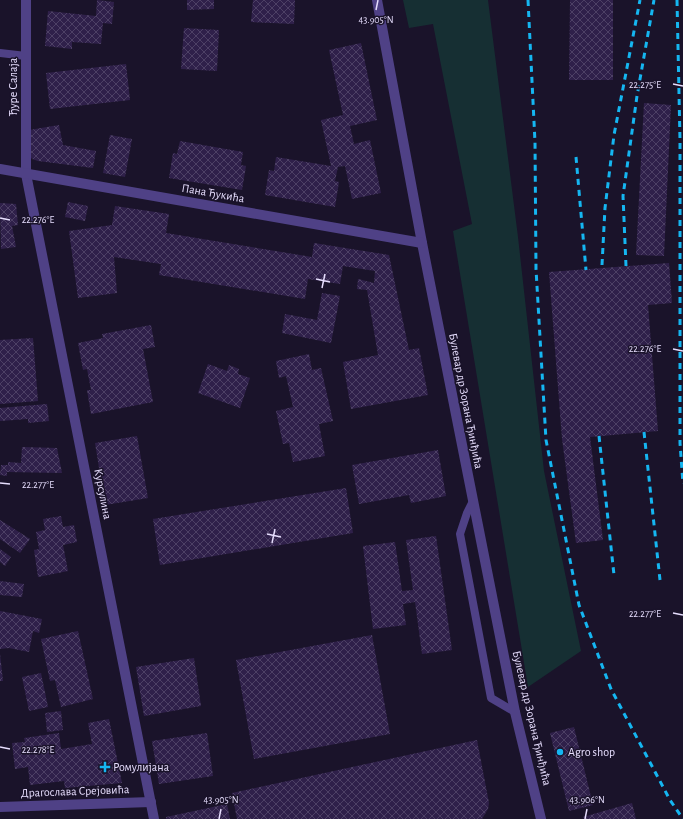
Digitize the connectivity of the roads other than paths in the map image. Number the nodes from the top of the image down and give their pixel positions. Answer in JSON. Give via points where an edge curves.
{"nodes":[{"id":1,"x":26,"y":0,"type":"edge"},
{"id":2,"x":378,"y":0,"type":"edge"},
{"id":3,"x":0,"y":53,"type":"edge"},
{"id":4,"x":26,"y":56,"type":"junction"},
{"id":5,"x":0,"y":169,"type":"edge"},
{"id":6,"x":26,"y":174,"type":"junction"},
{"id":7,"x":422,"y":243,"type":"junction"},
{"id":8,"x":473,"y":501,"type":"junction"},
{"id":9,"x":515,"y":712,"type":"junction"},
{"id":10,"x":151,"y":802,"type":"junction"},
{"id":11,"x":538,"y":804,"type":"junction"},
{"id":12,"x":0,"y":807,"type":"edge"},
{"id":13,"x":154,"y":819,"type":"edge"},
{"id":14,"x":536,"y":819,"type":"edge"},
{"id":15,"x":541,"y":819,"type":"edge"}],
"edges":[{"from":1,"to":4,"type":"street","name":"Ђуре Салаја"},
{"from":2,"to":7,"type":"street","name":"Булевар др Зорана Ђинђића"},
{"from":3,"to":4,"type":"lane"},
{"from":4,"to":6,"type":"street","name":"Ђуре Салаја"},
{"from":5,"to":6,"type":"street","name":"Пана Ђукића"},
{"from":6,"to":7,"type":"street","name":"Пана Ђукића"},
{"from":6,"to":10,"type":"street","name":"Курсулина"},
{"from":7,"to":8,"type":"street","name":"Булевар др Зорана Ђинђића"},
{"from":8,"to":9,"type":"street","name":"Булевар др Зорана Ђинђића"},
{"from":8,"to":9,"type":"lane","via":[[466,513],[460,534],[491,698]]},
{"from":9,"to":11,"type":"street","name":"Булевар др Зорана Ђинђића"},
{"from":10,"to":12,"type":"street","name":"Драгослава Срејовића"},
{"from":10,"to":13,"type":"street","name":"Курсулина"},
{"from":11,"to":14,"type":"street","name":"Булевар др Зорана Ђинђића"},
{"from":11,"to":15,"type":"street","name":"Булевар др Зорана Ђинђића"}]}
